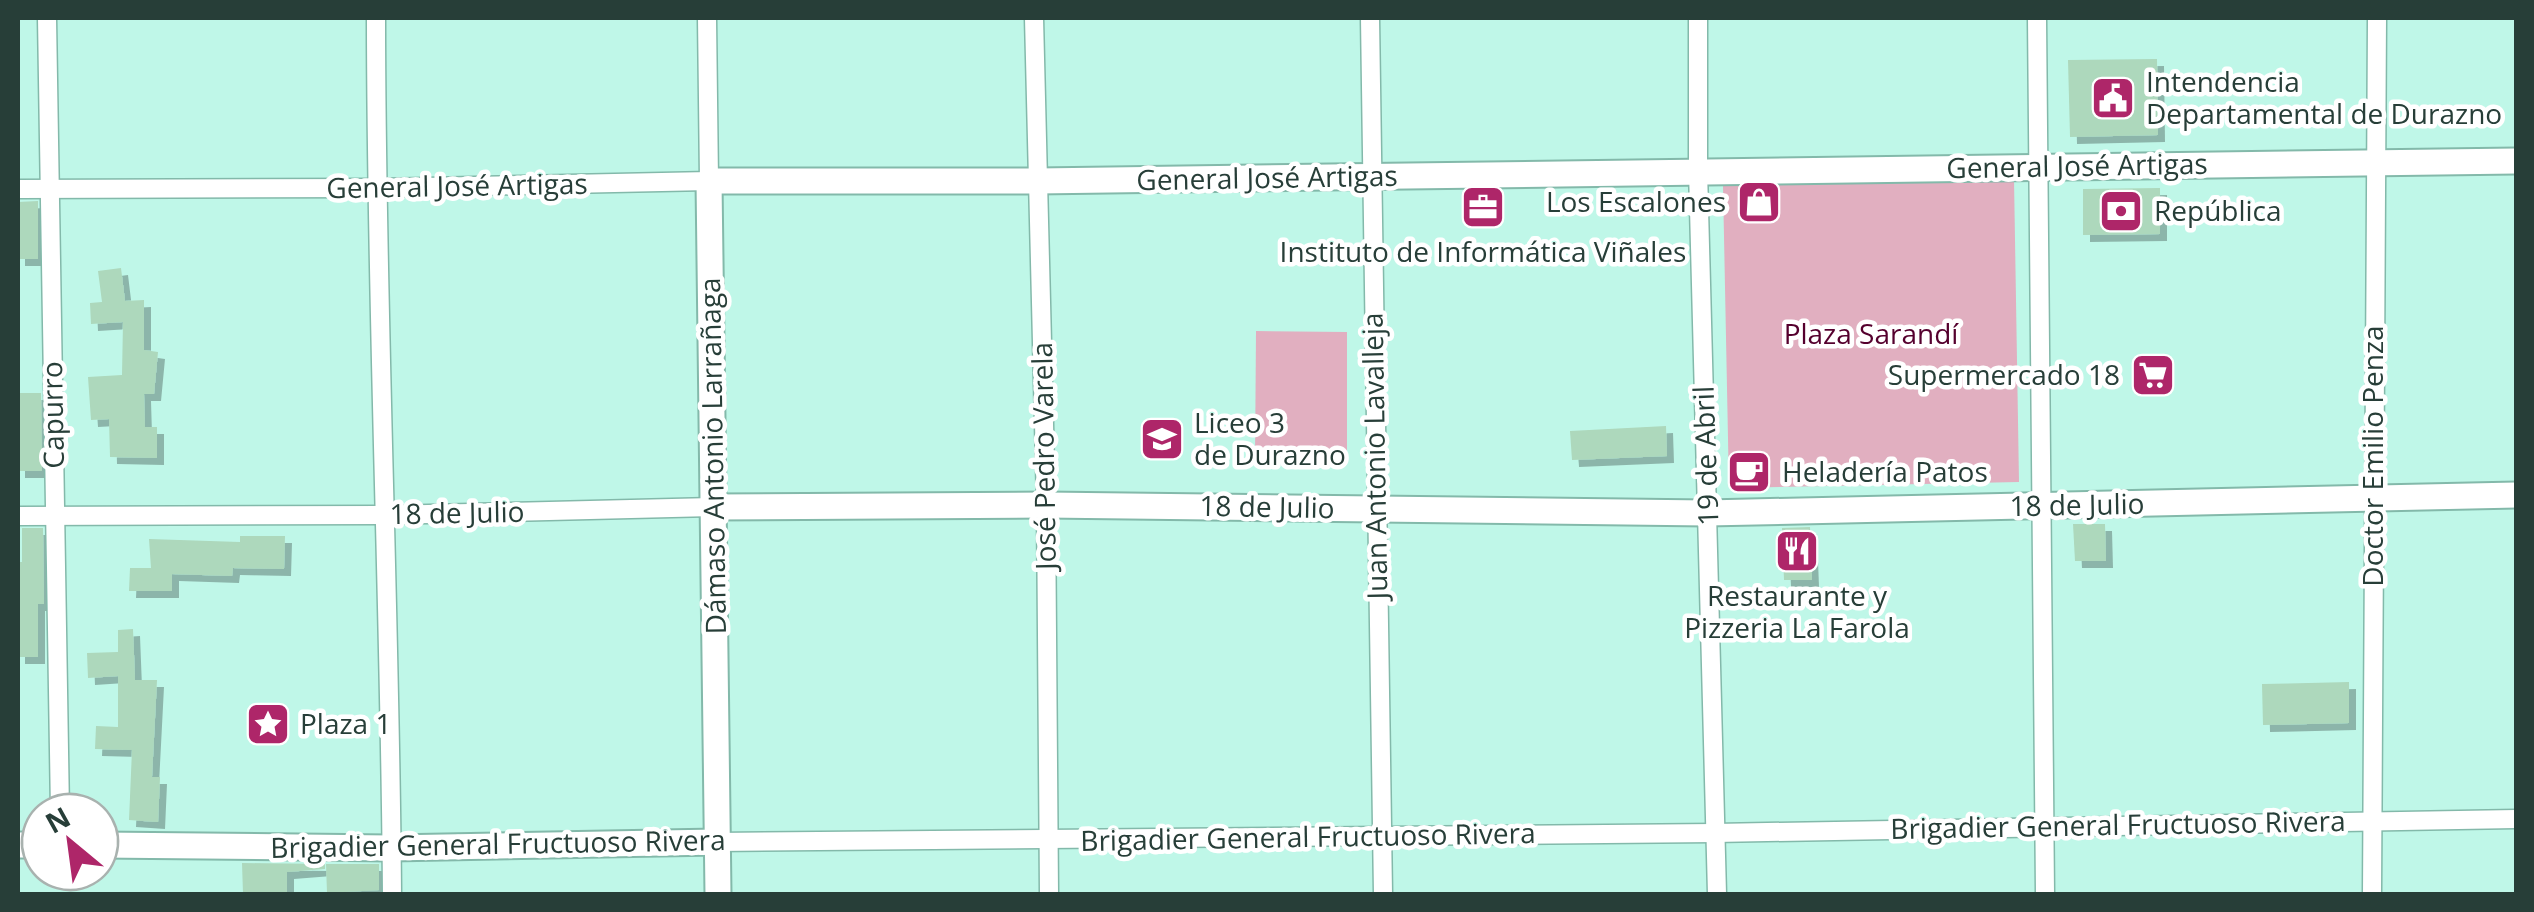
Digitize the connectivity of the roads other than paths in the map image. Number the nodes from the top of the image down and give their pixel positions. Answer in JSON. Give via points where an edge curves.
{"nodes":[{"id":1,"x":48,"y":18,"type":"edge"},
{"id":2,"x":376,"y":18,"type":"edge"},
{"id":3,"x":706,"y":18,"type":"edge"},
{"id":4,"x":1034,"y":18,"type":"edge"},
{"id":5,"x":1370,"y":18,"type":"edge"},
{"id":6,"x":1698,"y":18,"type":"edge"},
{"id":7,"x":2037,"y":18,"type":"edge"},
{"id":8,"x":2377,"y":18,"type":"edge"},
{"id":9,"x":2516,"y":161,"type":"edge"},
{"id":10,"x":2375,"y":163,"type":"junction"},
{"id":11,"x":2038,"y":167,"type":"junction"},
{"id":12,"x":1698,"y":170,"type":"junction"},
{"id":13,"x":1370,"y":177,"type":"junction"},
{"id":14,"x":709,"y":181,"type":"junction"},
{"id":15,"x":1038,"y":181,"type":"junction"},
{"id":16,"x":376,"y":188,"type":"junction"},
{"id":17,"x":49,"y":189,"type":"junction"},
{"id":18,"x":18,"y":190,"type":"edge"},
{"id":19,"x":2516,"y":496,"type":"edge"},
{"id":20,"x":2373,"y":498,"type":"junction"},
{"id":21,"x":1046,"y":505,"type":"junction"},
{"id":22,"x":2044,"y":506,"type":"junction"},
{"id":23,"x":713,"y":507,"type":"junction"},
{"id":24,"x":1376,"y":508,"type":"junction"},
{"id":25,"x":1708,"y":512,"type":"junction"},
{"id":26,"x":386,"y":515,"type":"junction"},
{"id":27,"x":18,"y":516,"type":"edge"},
{"id":28,"x":56,"y":516,"type":"junction"},
{"id":29,"x":60,"y":792,"type":"edge"},
{"id":30,"x":2374,"y":819,"type":"junction"},
{"id":31,"x":2516,"y":819,"type":"edge"},
{"id":32,"x":2043,"y":826,"type":"junction"},
{"id":33,"x":1715,"y":833,"type":"junction"},
{"id":34,"x":1382,"y":835,"type":"junction"},
{"id":35,"x":1048,"y":840,"type":"junction"},
{"id":36,"x":718,"y":842,"type":"junction"},
{"id":37,"x":120,"y":846,"type":"edge"},
{"id":38,"x":391,"y":848,"type":"junction"},
{"id":39,"x":392,"y":894,"type":"edge"},
{"id":40,"x":718,"y":894,"type":"edge"},
{"id":41,"x":1049,"y":894,"type":"edge"},
{"id":42,"x":1383,"y":894,"type":"edge"},
{"id":43,"x":1717,"y":894,"type":"edge"},
{"id":44,"x":2045,"y":894,"type":"edge"},
{"id":45,"x":2372,"y":894,"type":"edge"}],
"edges":[{"from":1,"to":17,"type":"street","name":"Capurro"},
{"from":2,"to":16,"type":"street"},
{"from":3,"to":14,"type":"street","name":"Dámaso Antonio Larrañaga"},
{"from":4,"to":15,"type":"street","name":"José Pedro Varela"},
{"from":5,"to":13,"type":"street","name":"Juan Antonio Lavalleja"},
{"from":6,"to":12,"type":"street","name":"19 de Abril"},
{"from":7,"to":11,"type":"street"},
{"from":8,"to":10,"type":"street","name":"Doctor Emilio Penza"},
{"from":9,"to":10,"type":"street","name":"General José Artigas"},
{"from":10,"to":11,"type":"street","name":"General José Artigas"},
{"from":10,"to":20,"type":"street","name":"Doctor Emilio Penza"},
{"from":11,"to":12,"type":"street","name":"General José Artigas"},
{"from":11,"to":22,"type":"street"},
{"from":12,"to":13,"type":"street","name":"General José Artigas"},
{"from":12,"to":25,"type":"street","name":"19 de Abril"},
{"from":13,"to":15,"type":"street","name":"General José Artigas"},
{"from":13,"to":24,"type":"street","name":"Juan Antonio Lavalleja"},
{"from":14,"to":15,"type":"street","name":"General José Artigas"},
{"from":14,"to":16,"type":"street","name":"General José Artigas"},
{"from":14,"to":23,"type":"street","name":"Dámaso Antonio Larrañaga"},
{"from":15,"to":21,"type":"street","name":"José Pedro Varela"},
{"from":16,"to":17,"type":"street","name":"General José Artigas"},
{"from":16,"to":26,"type":"street"},
{"from":17,"to":18,"type":"street","name":"General José Artigas"},
{"from":17,"to":28,"type":"street","name":"Capurro"},
{"from":19,"to":20,"type":"street","name":"18 de Julio"},
{"from":20,"to":22,"type":"street","name":"18 de Julio"},
{"from":20,"to":30,"type":"street","name":"Doctor Emilio Penza"},
{"from":21,"to":23,"type":"street","name":"18 de Julio"},
{"from":21,"to":24,"type":"street","name":"18 de Julio"},
{"from":21,"to":35,"type":"street","name":"José Pedro Varela"},
{"from":22,"to":25,"type":"street","name":"18 de Julio"},
{"from":22,"to":32,"type":"street"},
{"from":23,"to":26,"type":"street","name":"18 de Julio"},
{"from":23,"to":36,"type":"street","name":"Dámaso Antonio Larrañaga"},
{"from":24,"to":25,"type":"street","name":"18 de Julio"},
{"from":24,"to":34,"type":"street","name":"Juan Antonio Lavalleja"},
{"from":25,"to":33,"type":"street","name":"19 de Abril"},
{"from":26,"to":28,"type":"street","name":"18 de Julio"},
{"from":26,"to":38,"type":"street"},
{"from":27,"to":28,"type":"street","name":"18 de Julio"},
{"from":28,"to":29,"type":"street","name":"Capurro"},
{"from":30,"to":31,"type":"street","name":"Brigadier General Fructuoso Rivera"},
{"from":30,"to":32,"type":"street","name":"Brigadier General Fructuoso Rivera"},
{"from":30,"to":45,"type":"street","name":"Doctor Emilio Penza"},
{"from":32,"to":33,"type":"street","name":"Brigadier General Fructuoso Rivera"},
{"from":32,"to":44,"type":"street"},
{"from":33,"to":34,"type":"street","name":"Brigadier General Fructuoso Rivera"},
{"from":33,"to":43,"type":"street","name":"19 de Abril"},
{"from":34,"to":35,"type":"street","name":"Brigadier General Fructuoso Rivera"},
{"from":34,"to":42,"type":"street","name":"Juan Antonio Lavalleja"},
{"from":35,"to":36,"type":"street","name":"Brigadier General Fructuoso Rivera"},
{"from":35,"to":41,"type":"street","name":"José Pedro Varela"},
{"from":36,"to":38,"type":"street","name":"Brigadier General Fructuoso Rivera"},
{"from":36,"to":40,"type":"street","name":"Dámaso Antonio Larrañaga"},
{"from":37,"to":38,"type":"street","name":"Brigadier General Fructuoso Rivera"},
{"from":38,"to":39,"type":"street"}]}
